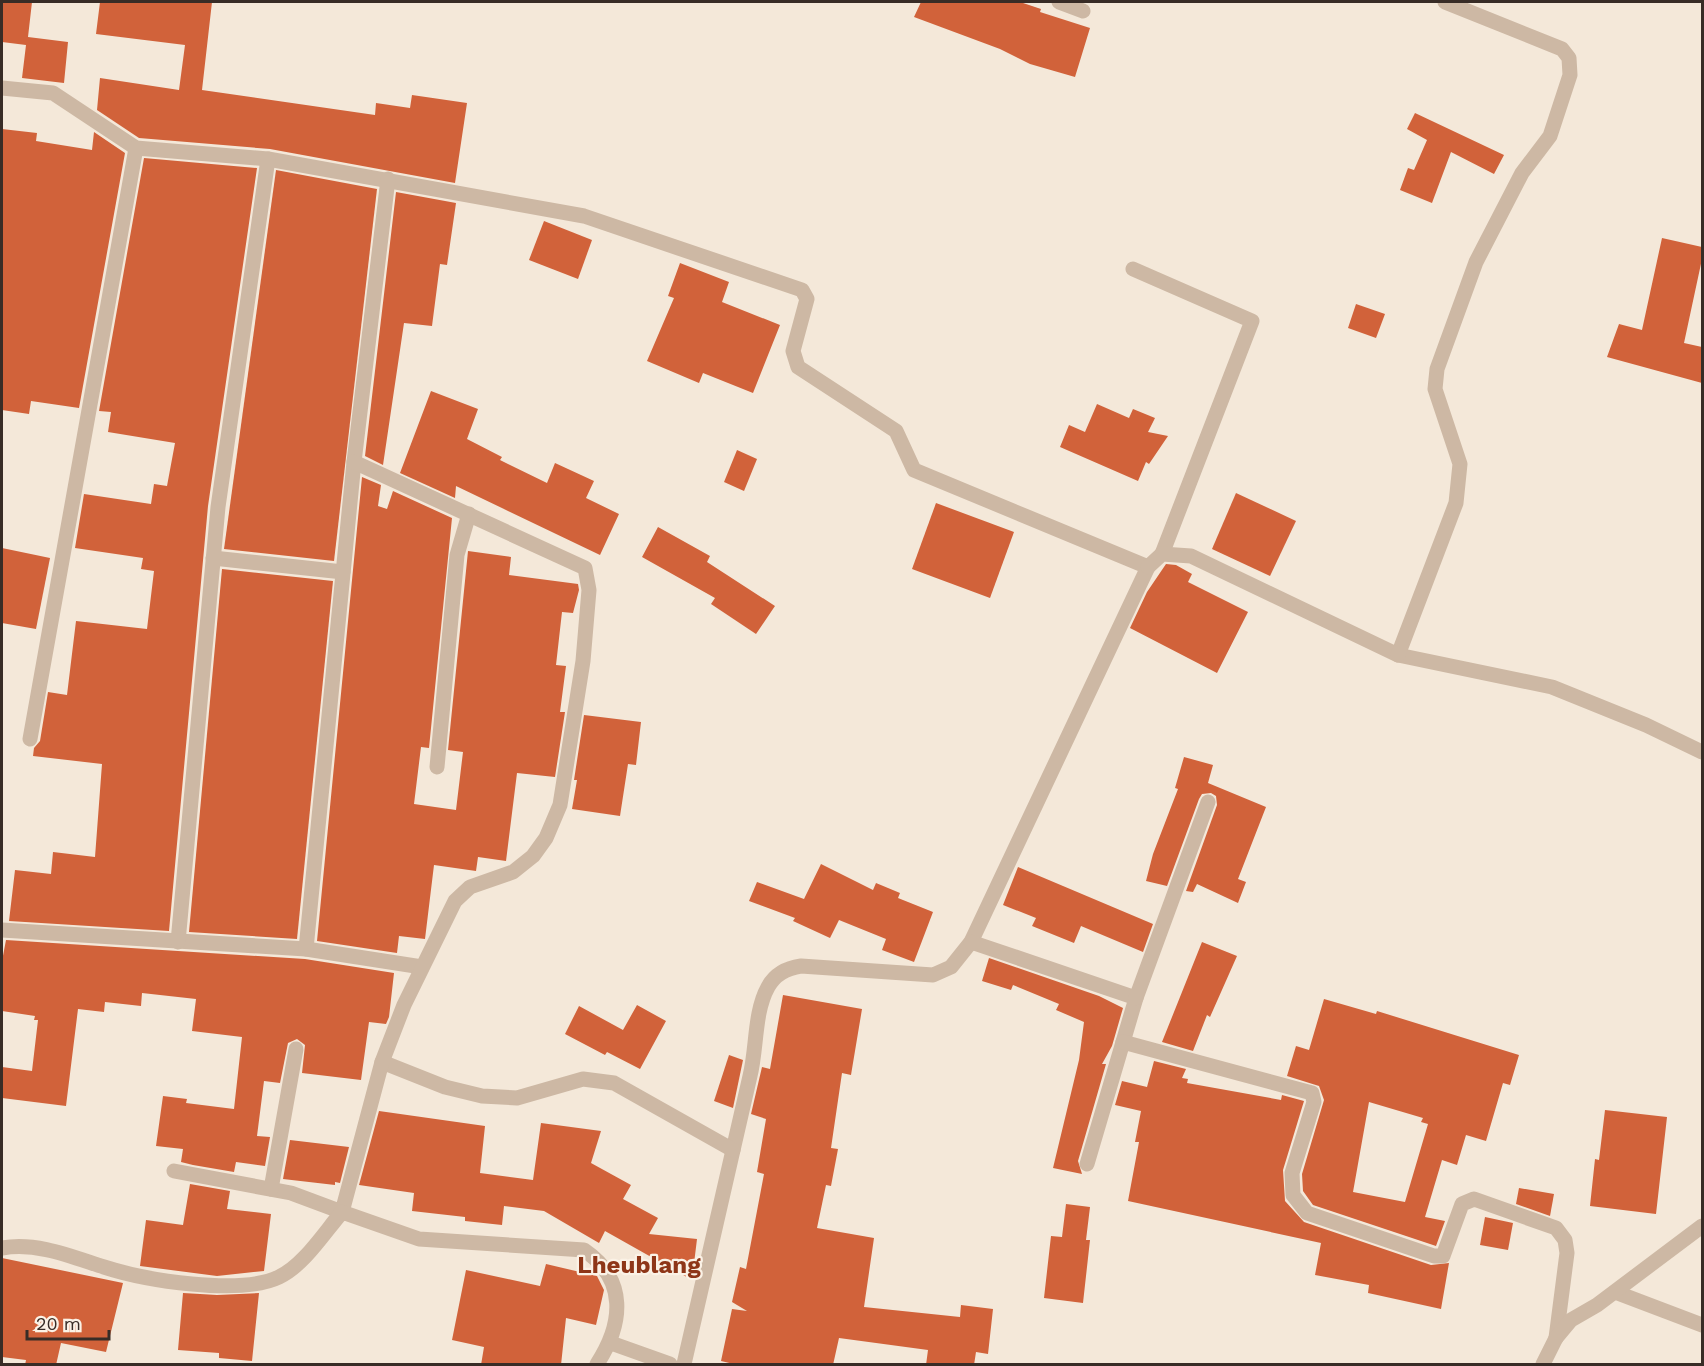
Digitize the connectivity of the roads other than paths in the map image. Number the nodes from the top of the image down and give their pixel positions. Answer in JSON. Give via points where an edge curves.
{"nodes":[{"id":1,"x":1059,"y":2,"type":"edge"},
{"id":2,"x":1445,"y":2,"type":"edge"},
{"id":3,"x":1083,"y":11,"type":"dead end"},
{"id":4,"x":2,"y":88,"type":"edge"},
{"id":5,"x":136,"y":148,"type":"junction"},
{"id":6,"x":268,"y":159,"type":"junction"},
{"id":7,"x":388,"y":179,"type":"junction"},
{"id":8,"x":1133,"y":269,"type":"dead end"},
{"id":9,"x":354,"y":462,"type":"junction"},
{"id":10,"x":469,"y":514,"type":"junction"},
{"id":11,"x":1162,"y":554,"type":"junction"},
{"id":12,"x":213,"y":558,"type":"junction"},
{"id":13,"x":1148,"y":567,"type":"junction"},
{"id":14,"x":343,"y":572,"type":"junction"},
{"id":15,"x":1398,"y":655,"type":"junction"},
{"id":16,"x":30,"y":739,"type":"dead end"},
{"id":17,"x":1702,"y":752,"type":"edge"},
{"id":18,"x":437,"y":767,"type":"dead end"},
{"id":19,"x":1208,"y":802,"type":"dead end"},
{"id":20,"x":2,"y":930,"type":"edge"},
{"id":21,"x":178,"y":942,"type":"junction"},
{"id":22,"x":971,"y":942,"type":"junction"},
{"id":23,"x":306,"y":949,"type":"junction"},
{"id":24,"x":422,"y":968,"type":"junction"},
{"id":25,"x":1137,"y":998,"type":"junction"},
{"id":26,"x":1123,"y":1042,"type":"junction"},
{"id":27,"x":296,"y":1049,"type":"dead end"},
{"id":28,"x":382,"y":1062,"type":"junction"},
{"id":29,"x":733,"y":1150,"type":"junction"},
{"id":30,"x":1087,"y":1164,"type":"dead end"},
{"id":31,"x":174,"y":1171,"type":"dead end"},
{"id":32,"x":271,"y":1189,"type":"junction"},
{"id":33,"x":342,"y":1212,"type":"junction"},
{"id":34,"x":1702,"y":1226,"type":"edge"},
{"id":35,"x":2,"y":1248,"type":"edge"},
{"id":36,"x":1615,"y":1292,"type":"junction"},
{"id":37,"x":1702,"y":1325,"type":"edge"},
{"id":38,"x":1556,"y":1338,"type":"junction"},
{"id":39,"x":611,"y":1343,"type":"junction"},
{"id":40,"x":597,"y":1365,"type":"edge"},
{"id":41,"x":670,"y":1365,"type":"edge"},
{"id":42,"x":684,"y":1365,"type":"edge"},
{"id":43,"x":1543,"y":1365,"type":"edge"}],
"edges":[{"from":1,"to":3,"type":"street"},
{"from":2,"to":15,"type":"street","via":[[1562,49],[1569,57],[1570,75],[1550,136],[1522,172],[1476,262],[1437,369],[1435,389],[1460,464],[1460,481],[1456,503]]},
{"from":4,"to":5,"type":"street","via":[[53,93]]},
{"from":5,"to":6,"type":"street"},
{"from":5,"to":16,"type":"street"},
{"from":6,"to":7,"type":"street"},
{"from":6,"to":12,"type":"street"},
{"from":7,"to":9,"type":"street"},
{"from":7,"to":13,"type":"street","via":[[584,216],[802,290],[807,298],[794,351],[798,367],[896,431],[914,470]]},
{"from":8,"to":11,"type":"street","via":[[1252,321]]},
{"from":9,"to":10,"type":"street"},
{"from":9,"to":14,"type":"street"},
{"from":10,"to":18,"type":"street","via":[[457,555]]},
{"from":10,"to":24,"type":"street","via":[[585,568],[589,590],[583,661],[560,806],[546,838],[513,873],[470,887],[455,901]]},
{"from":11,"to":13,"type":"street"},
{"from":11,"to":15,"type":"street","via":[[1191,556]]},
{"from":12,"to":14,"type":"street"},
{"from":12,"to":21,"type":"street"},
{"from":13,"to":22,"type":"street"},
{"from":14,"to":23,"type":"street"},
{"from":15,"to":17,"type":"street","via":[[1552,687]]},
{"from":19,"to":25,"type":"street"},
{"from":20,"to":21,"type":"street"},
{"from":21,"to":23,"type":"street"},
{"from":22,"to":25,"type":"street"},
{"from":22,"to":29,"type":"street","via":[[951,968],[933,975],[801,966],[777,976],[763,1000]]},
{"from":23,"to":24,"type":"street"},
{"from":24,"to":28,"type":"street"},
{"from":25,"to":26,"type":"street"},
{"from":26,"to":30,"type":"street"},
{"from":26,"to":38,"type":"street","via":[[1312,1093],[1314,1102],[1292,1173],[1293,1195],[1307,1213],[1434,1256],[1443,1256],[1462,1204],[1467,1200],[1556,1228],[1565,1240],[1566,1253]]},
{"from":27,"to":32,"type":"street"},
{"from":28,"to":29,"type":"street","via":[[446,1088],[482,1096],[517,1098],[583,1079],[614,1083]]},
{"from":28,"to":33,"type":"street"},
{"from":29,"to":42,"type":"street"},
{"from":31,"to":32,"type":"street"},
{"from":32,"to":33,"type":"street"},
{"from":33,"to":35,"type":"street","via":[[297,1264],[278,1278],[215,1286],[134,1277],[41,1247]]},
{"from":33,"to":39,"type":"street","via":[[419,1239],[584,1250],[616,1287]]},
{"from":34,"to":36,"type":"street"},
{"from":36,"to":37,"type":"street"},
{"from":36,"to":38,"type":"street","via":[[1571,1320]]},
{"from":38,"to":43,"type":"street"},
{"from":39,"to":40,"type":"street"},
{"from":39,"to":41,"type":"street"}]}
